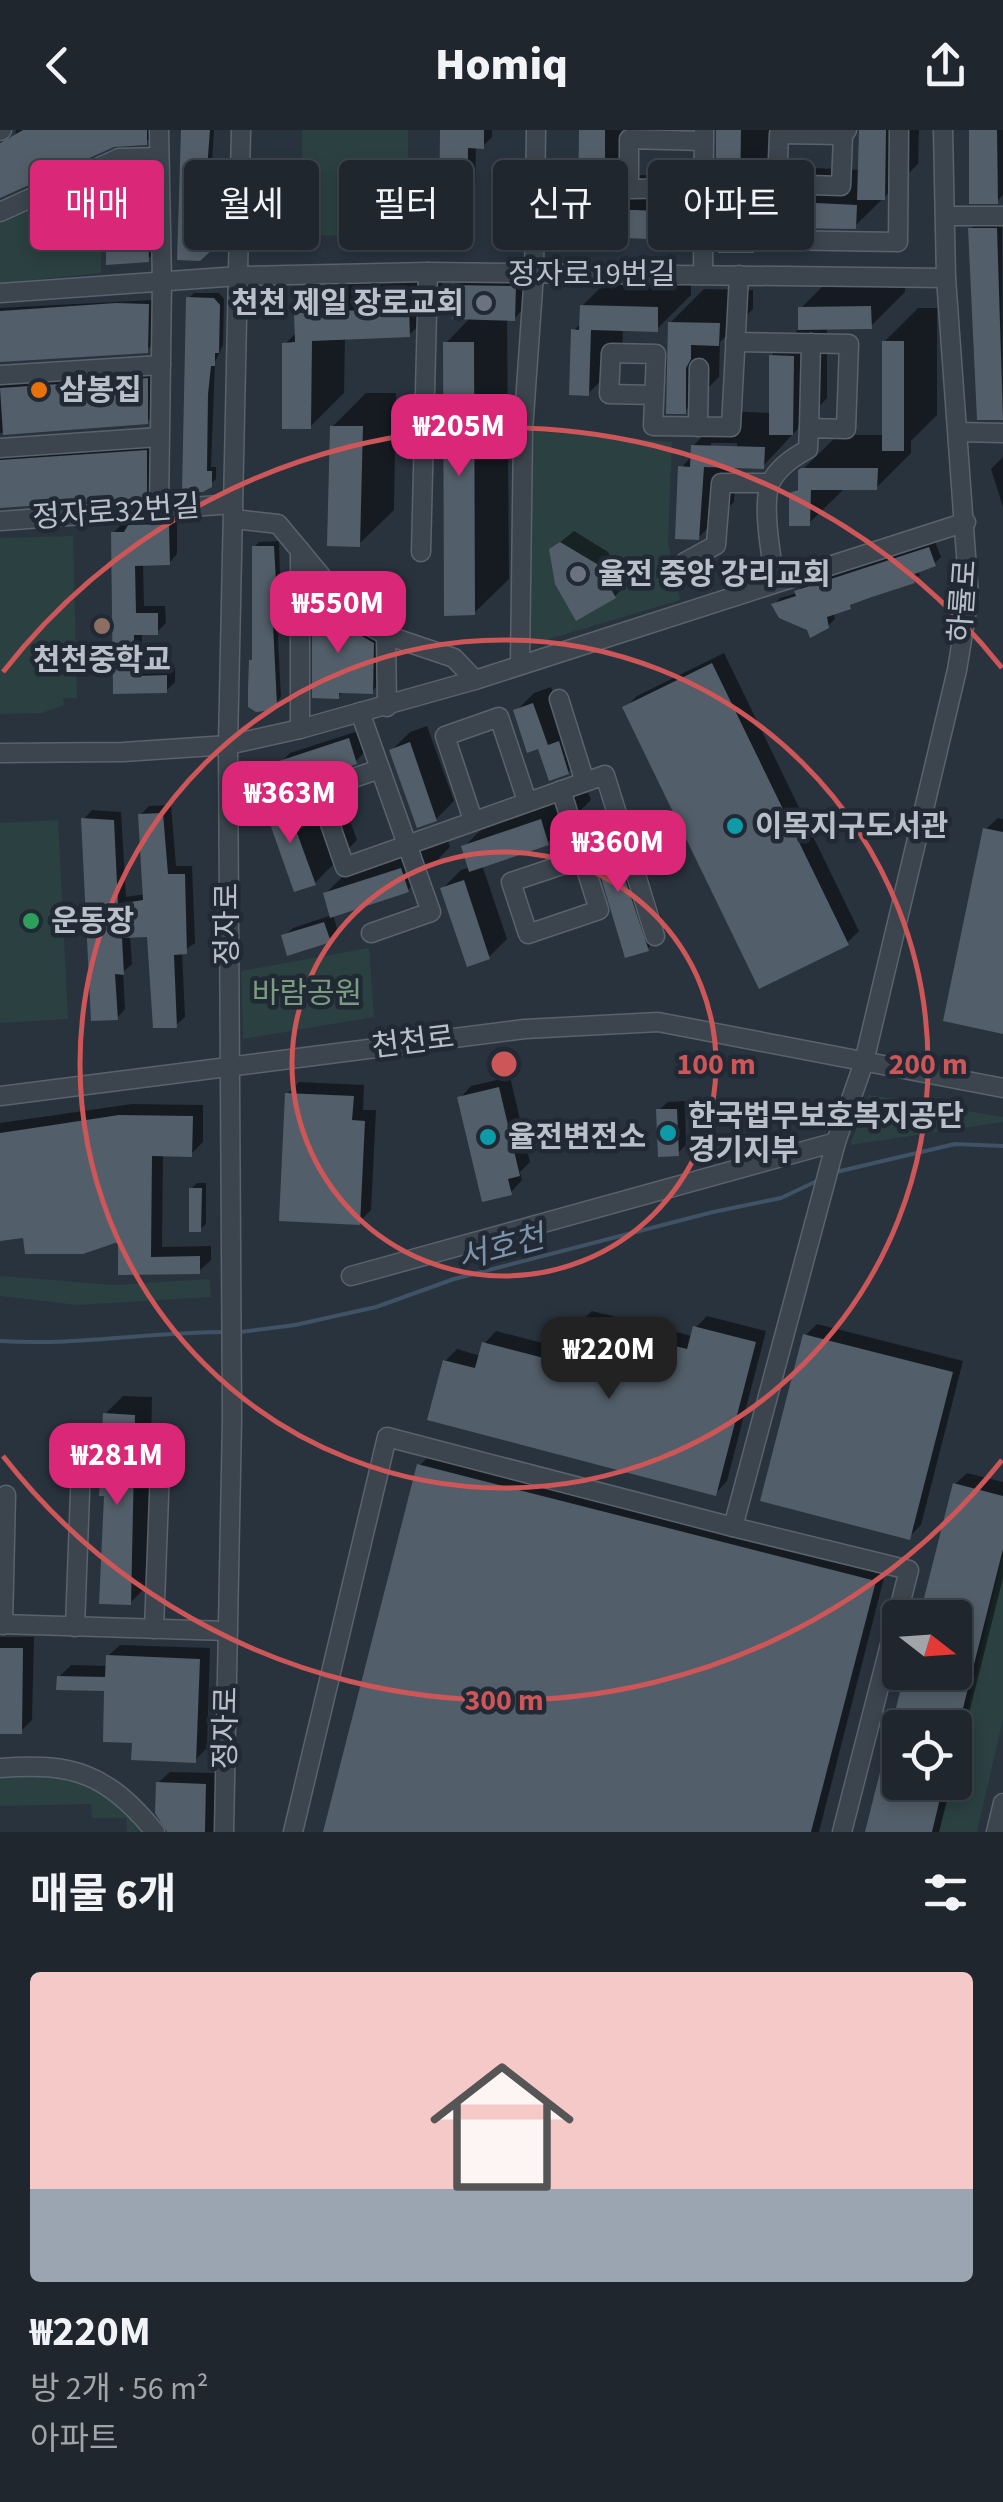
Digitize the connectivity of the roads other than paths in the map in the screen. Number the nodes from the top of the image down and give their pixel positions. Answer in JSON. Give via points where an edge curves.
{"nodes":[{"id":1,"x":159,"y":130,"type":"edge"},
{"id":2,"x":242,"y":130,"type":"edge"},
{"id":3,"x":536,"y":130,"type":"edge"},
{"id":4,"x":899,"y":130,"type":"edge"},
{"id":5,"x":944,"y":130,"type":"edge"},
{"id":6,"x":845,"y":132,"type":"edge"},
{"id":7,"x":704,"y":135,"type":"edge"},
{"id":8,"x":159,"y":157,"type":"junction"},
{"id":9,"x":778,"y":160,"type":"edge"},
{"id":10,"x":814,"y":185,"type":"edge"},
{"id":11,"x":648,"y":188,"type":"edge"},
{"id":12,"x":0,"y":212,"type":"edge"},
{"id":13,"x":946,"y":216,"type":"junction"},
{"id":14,"x":1003,"y":216,"type":"edge"},
{"id":15,"x":814,"y":241,"type":"edge"},
{"id":16,"x":703,"y":250,"type":"edge"},
{"id":17,"x":428,"y":272,"type":"junction"},
{"id":18,"x":534,"y":274,"type":"junction"},
{"id":19,"x":702,"y":274,"type":"junction"},
{"id":20,"x":739,"y":274,"type":"junction"},
{"id":21,"x":239,"y":276,"type":"junction"},
{"id":22,"x":946,"y":278,"type":"junction"},
{"id":23,"x":162,"y":282,"type":"junction"},
{"id":24,"x":0,"y":294,"type":"edge"},
{"id":25,"x":735,"y":342,"type":"junction"},
{"id":26,"x":811,"y":343,"type":"junction"},
{"id":27,"x":161,"y":365,"type":"junction"},
{"id":28,"x":699,"y":368,"type":"dead end"},
{"id":29,"x":0,"y":375,"type":"edge"},
{"id":30,"x":654,"y":395,"type":"dead end"},
{"id":31,"x":698,"y":427,"type":"junction"},
{"id":32,"x":809,"y":428,"type":"junction"},
{"id":33,"x":958,"y":432,"type":"junction"},
{"id":34,"x":1003,"y":433,"type":"edge"},
{"id":35,"x":160,"y":437,"type":"junction"},
{"id":36,"x":0,"y":448,"type":"edge"},
{"id":37,"x":769,"y":484,"type":"junction"},
{"id":38,"x":159,"y":508,"type":"junction"},
{"id":39,"x":233,"y":511,"type":"junction"},
{"id":40,"x":0,"y":521,"type":"edge"},
{"id":41,"x":966,"y":522,"type":"junction"},
{"id":42,"x":300,"y":550,"type":"junction"},
{"id":43,"x":421,"y":552,"type":"dead end"},
{"id":44,"x":684,"y":562,"type":"dead end"},
{"id":45,"x":775,"y":582,"type":"junction"},
{"id":46,"x":386,"y":635,"type":"junction"},
{"id":47,"x":520,"y":664,"type":"junction"},
{"id":48,"x":476,"y":680,"type":"junction"},
{"id":49,"x":559,"y":699,"type":"dead end"},
{"id":50,"x":387,"y":707,"type":"junction"},
{"id":51,"x":360,"y":712,"type":"junction"},
{"id":52,"x":300,"y":729,"type":"junction"},
{"id":53,"x":228,"y":745,"type":"junction"},
{"id":54,"x":0,"y":753,"type":"edge"},
{"id":55,"x":380,"y":770,"type":"junction"},
{"id":56,"x":585,"y":782,"type":"junction"},
{"id":57,"x":561,"y":790,"type":"junction"},
{"id":58,"x":309,"y":793,"type":"dead end"},
{"id":59,"x":527,"y":802,"type":"junction"},
{"id":60,"x":328,"y":818,"type":"dead end"},
{"id":61,"x":473,"y":820,"type":"junction"},
{"id":62,"x":407,"y":843,"type":"junction"},
{"id":63,"x":583,"y":858,"type":"junction"},
{"id":64,"x":371,"y":934,"type":"dead end"},
{"id":65,"x":655,"y":936,"type":"dead end"},
{"id":66,"x":864,"y":1062,"type":"junction"},
{"id":67,"x":230,"y":1065,"type":"junction"},
{"id":68,"x":1003,"y":1088,"type":"edge"},
{"id":69,"x":0,"y":1096,"type":"edge"},
{"id":70,"x":836,"y":1142,"type":"junction"},
{"id":71,"x":351,"y":1276,"type":"dead end"},
{"id":72,"x":82,"y":1438,"type":"dead end"},
{"id":73,"x":161,"y":1443,"type":"dead end"},
{"id":74,"x":6,"y":1494,"type":"dead end"},
{"id":75,"x":734,"y":1528,"type":"junction"},
{"id":76,"x":2,"y":1624,"type":"edge"},
{"id":77,"x":75,"y":1626,"type":"junction"},
{"id":78,"x":154,"y":1628,"type":"junction"},
{"id":79,"x":228,"y":1631,"type":"junction"},
{"id":80,"x":0,"y":1768,"type":"edge"},
{"id":81,"x":1003,"y":1802,"type":"edge"},
{"id":82,"x":155,"y":1832,"type":"edge"},
{"id":83,"x":224,"y":1832,"type":"edge"},
{"id":84,"x":292,"y":1832,"type":"edge"},
{"id":85,"x":842,"y":1832,"type":"edge"},
{"id":86,"x":996,"y":1832,"type":"edge"}],
"edges":[{"from":1,"to":8,"type":"street"},
{"from":2,"to":21,"type":"street","name":"정자로"},
{"from":3,"to":18,"type":"street"},
{"from":4,"to":15,"type":"street","via":[[898,242]]},
{"from":5,"to":13,"type":"street","name":"하률로"},
{"from":6,"to":9,"type":"street","via":[[779,134]]},
{"from":6,"to":10,"type":"street","via":[[841,186]]},
{"from":7,"to":11,"type":"street","via":[[629,139],[629,188]]},
{"from":8,"to":12,"type":"street","via":[[119,158]]},
{"from":8,"to":23,"type":"street"},
{"from":13,"to":14,"type":"street"},
{"from":13,"to":22,"type":"street","name":"하률로"},
{"from":16,"to":19,"type":"street"},
{"from":17,"to":18,"type":"street","name":"정자로19번길"},
{"from":17,"to":21,"type":"street","name":"정자로19번길"},
{"from":17,"to":43,"type":"street"},
{"from":18,"to":19,"type":"street","name":"정자로19번길"},
{"from":18,"to":47,"type":"street","via":[[522,431]]},
{"from":19,"to":20,"type":"street","name":"정자로19번길"},
{"from":20,"to":22,"type":"street","name":"정자로19번길"},
{"from":20,"to":25,"type":"street"},
{"from":21,"to":23,"type":"street","name":"정자로19번길"},
{"from":21,"to":39,"type":"street","name":"정자로"},
{"from":22,"to":33,"type":"street","name":"하률로"},
{"from":23,"to":24,"type":"street","name":"정자로19번길"},
{"from":23,"to":27,"type":"street"},
{"from":25,"to":26,"type":"street"},
{"from":25,"to":31,"type":"street","via":[[731,427]]},
{"from":26,"to":32,"type":"street"},
{"from":26,"to":32,"type":"street","via":[[848,344],[846,428]]},
{"from":27,"to":29,"type":"street"},
{"from":27,"to":35,"type":"street"},
{"from":28,"to":31,"type":"street"},
{"from":30,"to":31,"type":"street","via":[[653,426]]},
{"from":32,"to":37,"type":"street","via":[[808,448]]},
{"from":33,"to":34,"type":"street"},
{"from":33,"to":41,"type":"street","name":"하률로"},
{"from":35,"to":36,"type":"street"},
{"from":35,"to":38,"type":"street"},
{"from":37,"to":44,"type":"street","via":[[721,484],[716,545]]},
{"from":37,"to":45,"type":"street"},
{"from":38,"to":39,"type":"street","name":"정자로32번길"},
{"from":38,"to":40,"type":"street","name":"정자로32번길"},
{"from":39,"to":42,"type":"street","name":"정자로32번길","via":[[278,524]]},
{"from":39,"to":53,"type":"street","name":"정자로"},
{"from":41,"to":45,"type":"street"},
{"from":41,"to":66,"type":"street","name":"하률로","via":[[970,597],[958,670]]},
{"from":42,"to":46,"type":"street","name":"정자로32번길","via":[[357,619]]},
{"from":42,"to":52,"type":"street"},
{"from":45,"to":47,"type":"street"},
{"from":46,"to":48,"type":"street","name":"정자로32번길","via":[[454,658]]},
{"from":46,"to":50,"type":"street"},
{"from":47,"to":48,"type":"street"},
{"from":48,"to":50,"type":"street"},
{"from":49,"to":56,"type":"street"},
{"from":50,"to":51,"type":"street"},
{"from":51,"to":52,"type":"street"},
{"from":51,"to":55,"type":"street"},
{"from":52,"to":53,"type":"street"},
{"from":53,"to":54,"type":"street"},
{"from":53,"to":67,"type":"street","name":"정자로"},
{"from":55,"to":58,"type":"street"},
{"from":55,"to":62,"type":"street"},
{"from":56,"to":57,"type":"street"},
{"from":56,"to":65,"type":"street","via":[[605,775]]},
{"from":57,"to":59,"type":"street"},
{"from":57,"to":63,"type":"street"},
{"from":59,"to":61,"type":"street"},
{"from":59,"to":61,"type":"street","via":[[499,717],[444,736]]},
{"from":60,"to":62,"type":"street","via":[[345,866]]},
{"from":61,"to":62,"type":"street"},
{"from":62,"to":64,"type":"street","via":[[431,912]]},
{"from":63,"to":63,"type":"street","via":[[510,882],[528,934],[600,910]]},
{"from":66,"to":67,"type":"street","name":"천천로","via":[[658,1022],[525,1028]]},
{"from":66,"to":68,"type":"street","name":"천천로"},
{"from":66,"to":70,"type":"street","name":"하률로"},
{"from":67,"to":69,"type":"street","name":"천천로"},
{"from":67,"to":79,"type":"street","name":"정자로"},
{"from":70,"to":71,"type":"street"},
{"from":70,"to":75,"type":"street","name":"하률로"},
{"from":72,"to":77,"type":"street"},
{"from":73,"to":78,"type":"street"},
{"from":74,"to":76,"type":"street"},
{"from":75,"to":84,"type":"street","via":[[387,1437]]},
{"from":75,"to":85,"type":"street","via":[[910,1570]]},
{"from":76,"to":77,"type":"street"},
{"from":77,"to":78,"type":"street"},
{"from":78,"to":79,"type":"street"},
{"from":79,"to":83,"type":"street","name":"정자로"},
{"from":80,"to":82,"type":"street","via":[[54,1765],[78,1772],[126,1799]]},
{"from":81,"to":86,"type":"street"}]}
